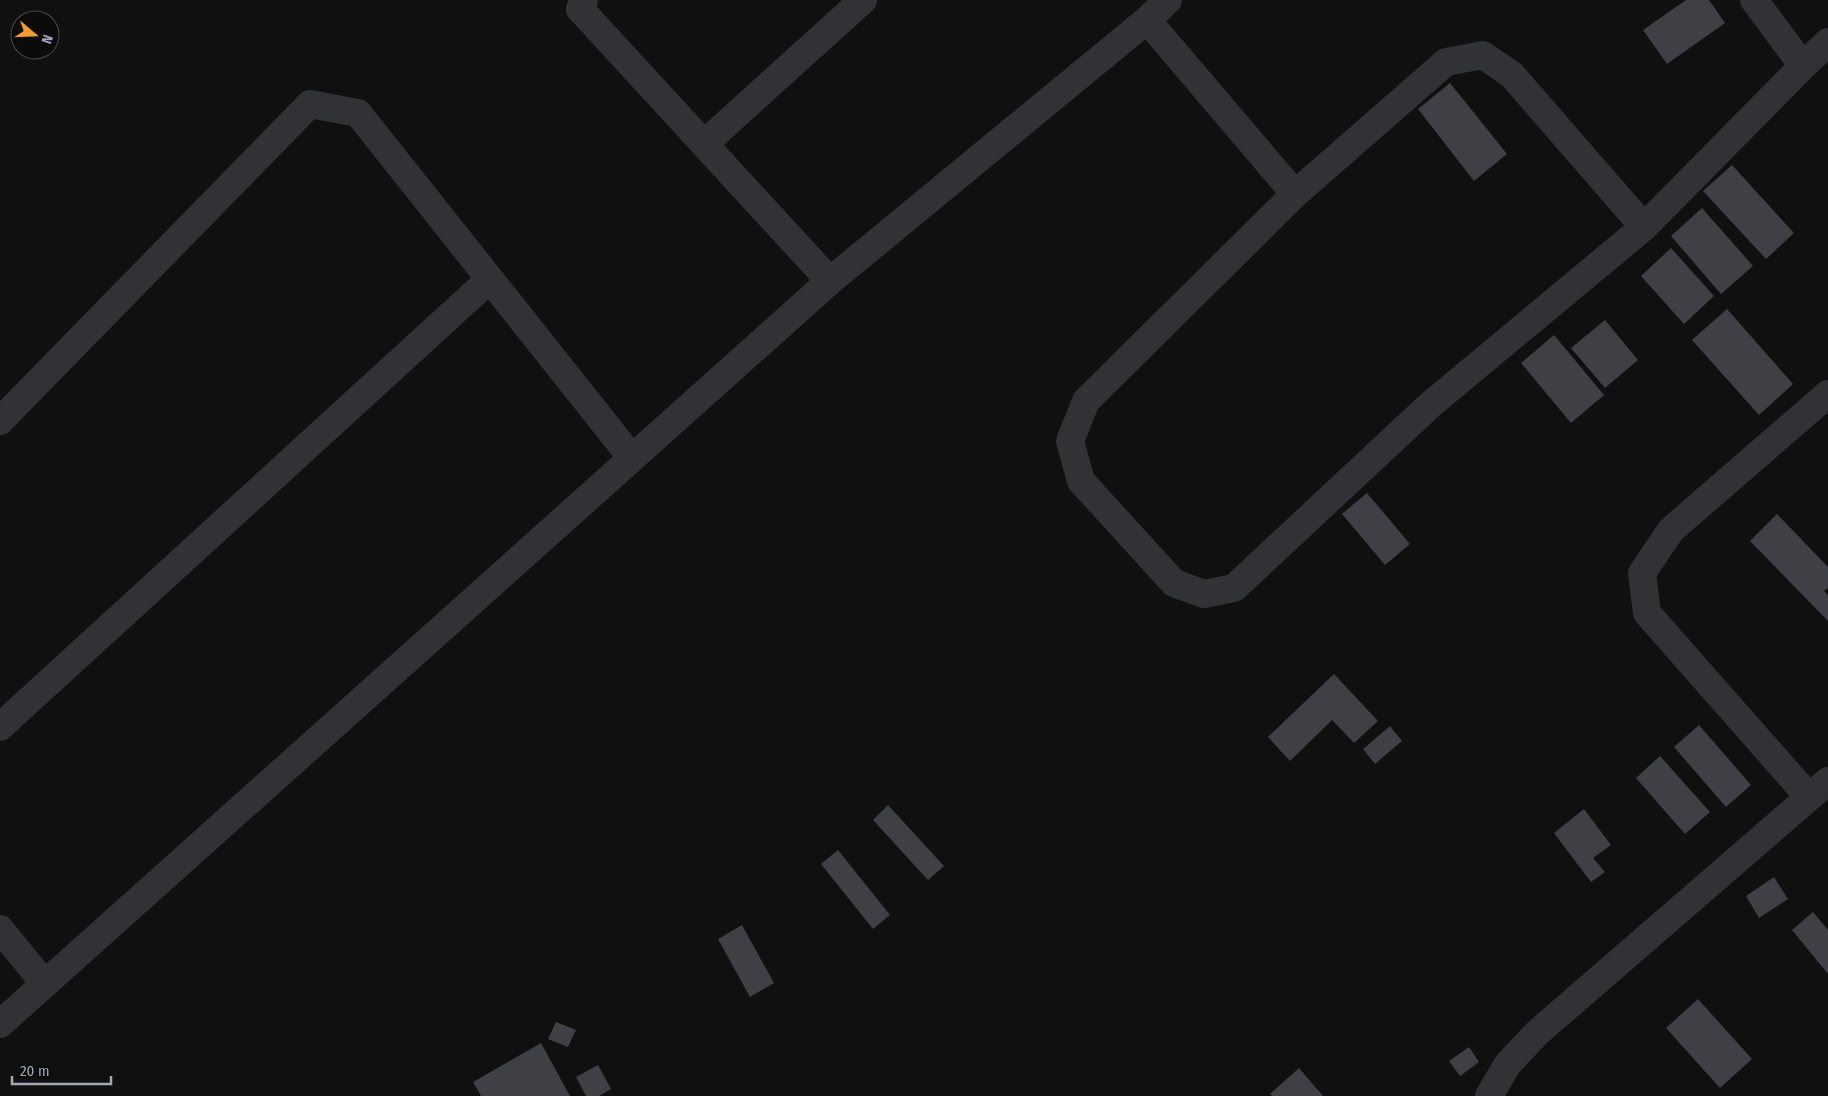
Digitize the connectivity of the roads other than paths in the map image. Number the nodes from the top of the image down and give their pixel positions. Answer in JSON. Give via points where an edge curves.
{"nodes":[{"id":1,"x":584,"y":0,"type":"edge"},
{"id":2,"x":863,"y":0,"type":"edge"},
{"id":3,"x":1168,"y":0,"type":"edge"},
{"id":4,"x":1754,"y":0,"type":"edge"},
{"id":5,"x":1147,"y":20,"type":"junction"},
{"id":6,"x":1828,"y":42,"type":"edge"},
{"id":7,"x":1803,"y":66,"type":"junction"},
{"id":8,"x":704,"y":144,"type":"junction"},
{"id":9,"x":1295,"y":194,"type":"junction"},
{"id":10,"x":1644,"y":227,"type":"junction"},
{"id":11,"x":490,"y":279,"type":"junction"},
{"id":12,"x":830,"y":282,"type":"junction"},
{"id":13,"x":1828,"y":394,"type":"edge"},
{"id":14,"x":0,"y":422,"type":"edge"},
{"id":15,"x":632,"y":458,"type":"junction"},
{"id":16,"x":0,"y":727,"type":"edge"},
{"id":17,"x":1818,"y":789,"type":"edge"},
{"id":18,"x":0,"y":929,"type":"edge"},
{"id":19,"x":45,"y":984,"type":"junction"},
{"id":20,"x":0,"y":1024,"type":"edge"},
{"id":21,"x":1489,"y":1096,"type":"edge"}],
"edges":[{"from":1,"to":8,"type":"street","via":[[580,9]]},
{"from":2,"to":8,"type":"street"},
{"from":3,"to":5,"type":"street"},
{"from":4,"to":7,"type":"street"},
{"from":5,"to":9,"type":"street"},
{"from":5,"to":12,"type":"street"},
{"from":6,"to":7,"type":"street"},
{"from":7,"to":10,"type":"street"},
{"from":8,"to":12,"type":"street"},
{"from":9,"to":10,"type":"street","via":[[1446,62],[1483,55],[1512,75]]},
{"from":9,"to":10,"type":"street","via":[[1086,401],[1070,441],[1081,481],[1174,583],[1204,594],[1234,588],[1430,405]]},
{"from":11,"to":14,"type":"street","via":[[358,113],[310,104]]},
{"from":11,"to":15,"type":"street"},
{"from":11,"to":16,"type":"street"},
{"from":12,"to":15,"type":"street"},
{"from":13,"to":17,"type":"street","via":[[1671,530],[1642,573],[1647,613]]},
{"from":15,"to":19,"type":"street"},
{"from":17,"to":21,"type":"street","via":[[1537,1033],[1507,1065]]},
{"from":18,"to":19,"type":"street"},
{"from":19,"to":20,"type":"street"}]}
